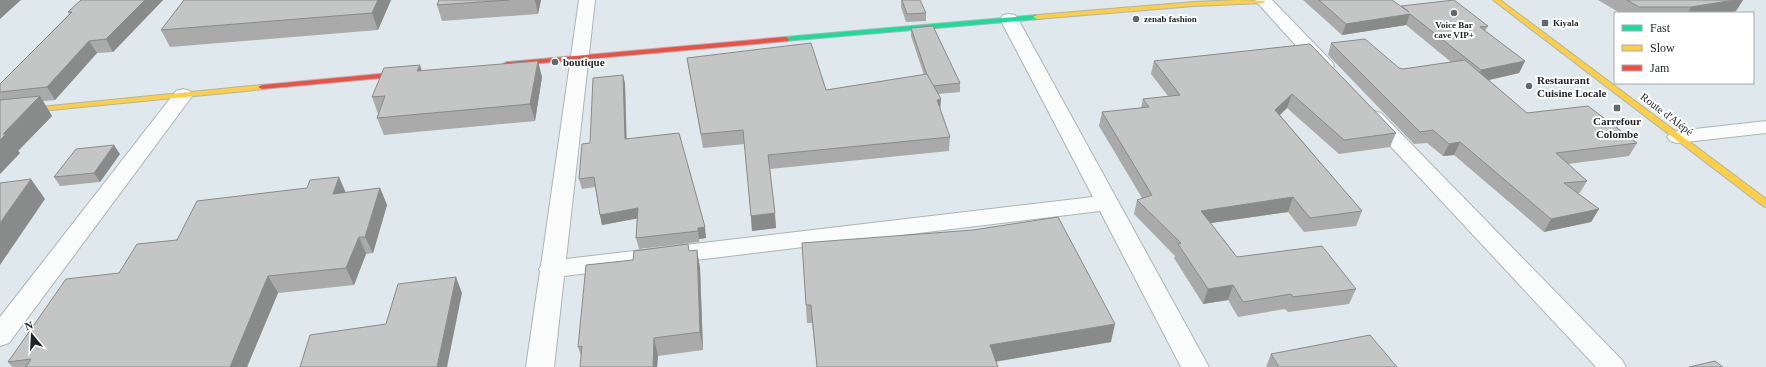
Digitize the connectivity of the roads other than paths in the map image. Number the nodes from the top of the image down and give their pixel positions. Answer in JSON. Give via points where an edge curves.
{"nodes":[{"id":1,"x":587,"y":0,"type":"edge"},
{"id":2,"x":1263,"y":0,"type":"edge"},
{"id":3,"x":1496,"y":0,"type":"edge"},
{"id":4,"x":1009,"y":19,"type":"junction"},
{"id":5,"x":578,"y":58,"type":"junction"},
{"id":6,"x":499,"y":65,"type":"edge"},
{"id":7,"x":420,"y":72,"type":"edge"},
{"id":8,"x":1340,"y":81,"type":"edge"},
{"id":9,"x":183,"y":95,"type":"junction"},
{"id":10,"x":1361,"y":104,"type":"edge"},
{"id":11,"x":0,"y":113,"type":"edge"},
{"id":12,"x":1766,"y":127,"type":"edge"},
{"id":13,"x":1677,"y":137,"type":"junction"},
{"id":14,"x":1107,"y":203,"type":"junction"},
{"id":15,"x":1766,"y":204,"type":"edge"},
{"id":16,"x":552,"y":269,"type":"junction"},
{"id":17,"x":2,"y":330,"type":"edge"},
{"id":18,"x":540,"y":367,"type":"edge"},
{"id":19,"x":1195,"y":367,"type":"edge"},
{"id":20,"x":1612,"y":367,"type":"edge"}],
"edges":[{"from":1,"to":5,"type":"street"},
{"from":2,"to":4,"type":"street"},
{"from":2,"to":8,"type":"street"},
{"from":3,"to":13,"type":"street","name":"Route d'Alépé"},
{"from":4,"to":5,"type":"street"},
{"from":4,"to":14,"type":"street"},
{"from":5,"to":6,"type":"street"},
{"from":5,"to":16,"type":"street"},
{"from":7,"to":9,"type":"street"},
{"from":9,"to":11,"type":"street"},
{"from":9,"to":17,"type":"street"},
{"from":10,"to":20,"type":"street"},
{"from":12,"to":13,"type":"street"},
{"from":13,"to":15,"type":"street","name":"Route d'Alépé"},
{"from":14,"to":16,"type":"street"},
{"from":14,"to":19,"type":"street"},
{"from":16,"to":18,"type":"street"}]}
